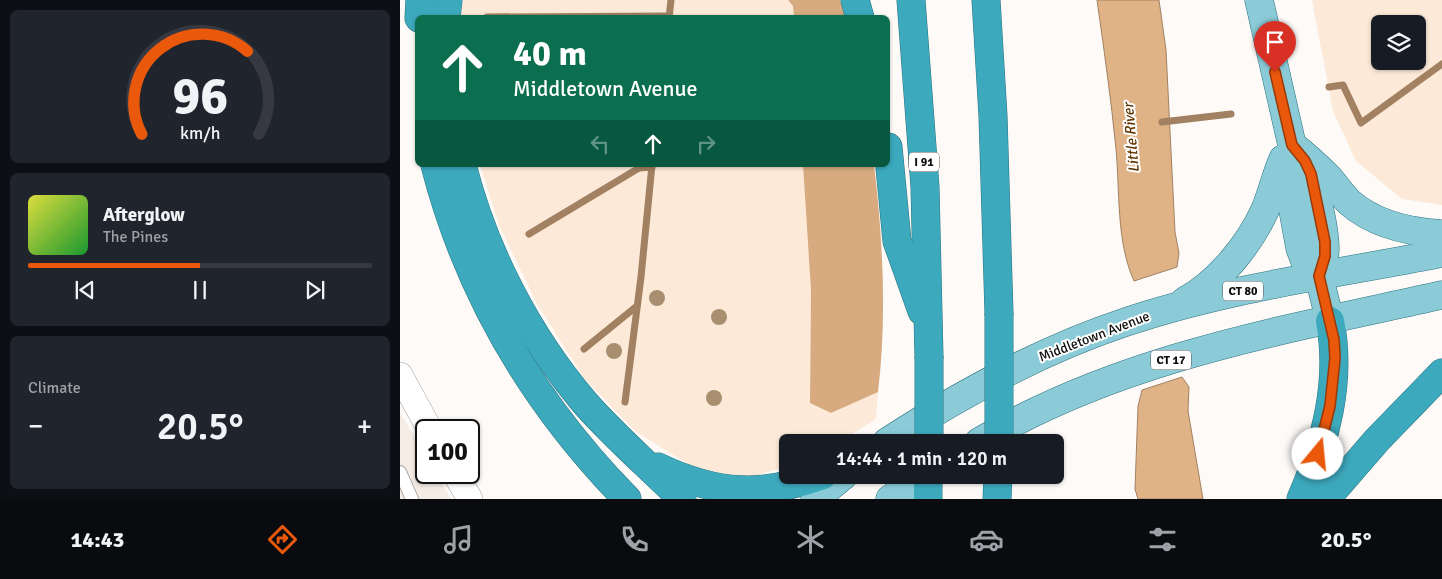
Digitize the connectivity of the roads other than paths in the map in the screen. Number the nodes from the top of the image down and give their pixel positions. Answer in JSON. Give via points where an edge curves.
{"nodes":[{"id":1,"x":420,"y":0,"type":"edge"},
{"id":2,"x":448,"y":0,"type":"edge"},
{"id":3,"x":855,"y":0,"type":"edge"},
{"id":4,"x":911,"y":0,"type":"edge"},
{"id":5,"x":986,"y":0,"type":"edge"},
{"id":6,"x":1259,"y":0,"type":"edge"},
{"id":7,"x":419,"y":15,"type":"edge"},
{"id":8,"x":446,"y":15,"type":"edge"},
{"id":9,"x":859,"y":15,"type":"edge"},
{"id":10,"x":1292,"y":145,"type":"junction"},
{"id":11,"x":436,"y":167,"type":"edge"},
{"id":12,"x":463,"y":167,"type":"edge"},
{"id":13,"x":890,"y":167,"type":"edge"},
{"id":14,"x":1442,"y":234,"type":"edge"},
{"id":15,"x":1442,"y":253,"type":"edge"},
{"id":16,"x":1319,"y":276,"type":"junction"},
{"id":17,"x":1442,"y":296,"type":"edge"},
{"id":18,"x":1168,"y":309,"type":"junction"},
{"id":19,"x":1330,"y":321,"type":"junction"},
{"id":20,"x":928,"y":323,"type":"junction"},
{"id":21,"x":1442,"y":373,"type":"edge"},
{"id":22,"x":400,"y":375,"type":"edge"},
{"id":23,"x":424,"y":419,"type":"edge"},
{"id":24,"x":900,"y":434,"type":"edge"},
{"id":25,"x":929,"y":434,"type":"edge"},
{"id":26,"x":995,"y":434,"type":"edge"},
{"id":27,"x":999,"y":434,"type":"edge"},
{"id":28,"x":630,"y":450,"type":"junction"},
{"id":29,"x":400,"y":472,"type":"edge"},
{"id":30,"x":461,"y":484,"type":"edge"},
{"id":31,"x":793,"y":484,"type":"edge"},
{"id":32,"x":833,"y":484,"type":"edge"},
{"id":33,"x":913,"y":484,"type":"edge"},
{"id":34,"x":927,"y":484,"type":"edge"},
{"id":35,"x":998,"y":484,"type":"edge"},
{"id":36,"x":412,"y":499,"type":"edge"},
{"id":37,"x":470,"y":499,"type":"edge"},
{"id":38,"x":627,"y":499,"type":"edge"},
{"id":39,"x":682,"y":499,"type":"edge"},
{"id":40,"x":814,"y":499,"type":"edge"},
{"id":41,"x":890,"y":499,"type":"edge"},
{"id":42,"x":928,"y":499,"type":"edge"},
{"id":43,"x":997,"y":499,"type":"edge"},
{"id":44,"x":1301,"y":499,"type":"edge"},
{"id":45,"x":1326,"y":499,"type":"edge"}],
"edges":[{"from":1,"to":7,"type":"highway"},
{"from":2,"to":8,"type":"highway"},
{"from":3,"to":9,"type":"highway"},
{"from":4,"to":20,"type":"highway","number":"I 91","via":[[925,187]]},
{"from":5,"to":27,"type":"highway","bridge":true,"via":[[994,116]]},
{"from":6,"to":10,"type":"main road"},
{"from":10,"to":14,"type":"main road","via":[[1362,211],[1392,226]]},
{"from":10,"to":16,"type":"main road","via":[[1286,171],[1300,248]]},
{"from":10,"to":18,"type":"main road","via":[[1280,165],[1264,211],[1244,245],[1207,286]]},
{"from":11,"to":38,"type":"highway","via":[[461,248],[506,342],[556,418]]},
{"from":12,"to":28,"type":"highway","via":[[486,236],[527,320],[572,386]]},
{"from":13,"to":20,"type":"highway","via":[[897,241]]},
{"from":15,"to":16,"type":"main road","number":"CT 80"},
{"from":16,"to":18,"type":"main road","name":"Middletown Avenue","number":"CT 80"},
{"from":16,"to":19,"type":"main road"},
{"from":17,"to":19,"type":"main road"},
{"from":18,"to":24,"type":"main road","name":"Middletown Avenue","via":[[1101,330],[1030,360]]},
{"from":19,"to":26,"type":"main road","number":"CT 17","via":[[1202,350],[1130,374],[1056,403]]},
{"from":19,"to":44,"type":"highway","via":[[1335,358],[1330,406],[1318,454]]},
{"from":20,"to":25,"type":"highway","number":"I 91","bridge":true},
{"from":21,"to":45,"type":"highway"},
{"from":22,"to":23,"type":"street"},
{"from":28,"to":31,"type":"highway","via":[[688,480],[726,490],[753,491]]},
{"from":28,"to":39,"type":"highway"},
{"from":29,"to":36,"type":"lane"},
{"from":30,"to":37,"type":"street"},
{"from":32,"to":40,"type":"main road"},
{"from":33,"to":41,"type":"main road"},
{"from":34,"to":42,"type":"highway"},
{"from":35,"to":43,"type":"highway"}]}
